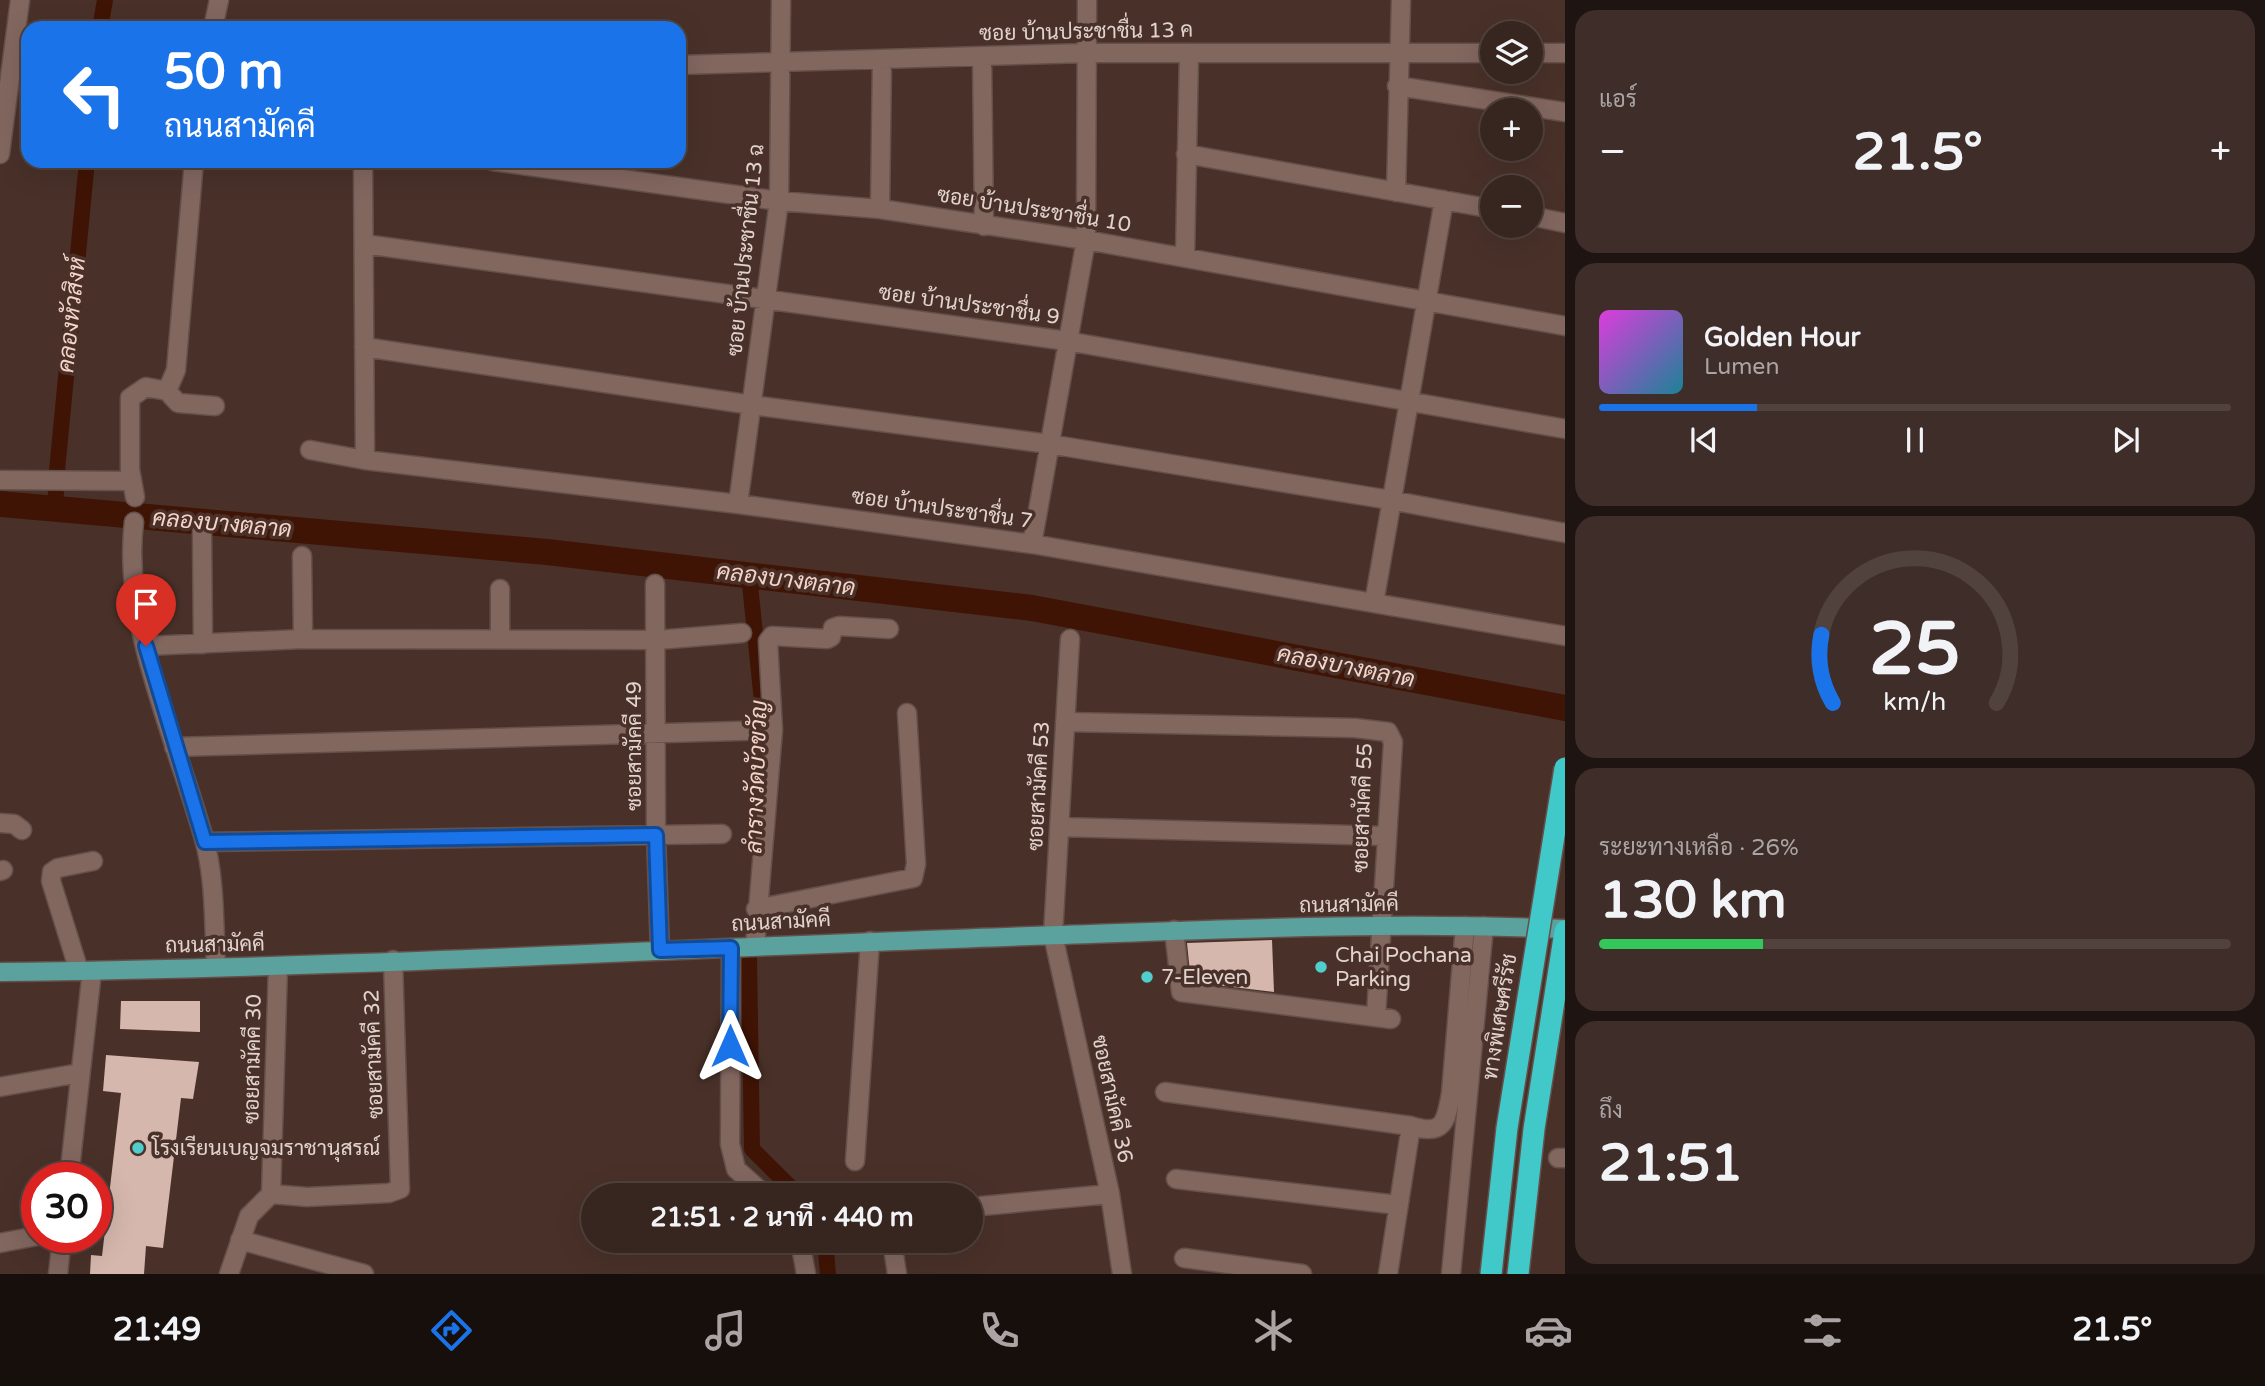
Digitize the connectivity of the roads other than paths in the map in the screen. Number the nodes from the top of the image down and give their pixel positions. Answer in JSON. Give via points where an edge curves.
{"nodes":[{"id":1,"x":20,"y":0,"type":"edge"},
{"id":2,"x":219,"y":0,"type":"edge"},
{"id":3,"x":782,"y":0,"type":"edge"},
{"id":4,"x":1087,"y":0,"type":"edge"},
{"id":5,"x":1401,"y":0,"type":"edge"},
{"id":6,"x":214,"y":21,"type":"edge"},
{"id":7,"x":1087,"y":53,"type":"junction"},
{"id":8,"x":1399,"y":53,"type":"junction"},
{"id":9,"x":1480,"y":53,"type":"edge"},
{"id":10,"x":1543,"y":53,"type":"edge"},
{"id":11,"x":1565,"y":53,"type":"edge"},
{"id":12,"x":1189,"y":54,"type":"junction"},
{"id":13,"x":982,"y":56,"type":"junction"},
{"id":14,"x":881,"y":59,"type":"junction"},
{"id":15,"x":782,"y":60,"type":"junction"},
{"id":16,"x":686,"y":65,"type":"edge"},
{"id":17,"x":1397,"y":86,"type":"junction"},
{"id":18,"x":1565,"y":112,"type":"edge"},
{"id":19,"x":0,"y":154,"type":"edge"},
{"id":20,"x":1186,"y":154,"type":"junction"},
{"id":21,"x":193,"y":168,"type":"edge"},
{"id":22,"x":363,"y":168,"type":"edge"},
{"id":23,"x":543,"y":168,"type":"edge"},
{"id":24,"x":1396,"y":192,"type":"junction"},
{"id":25,"x":1444,"y":200,"type":"junction"},
{"id":26,"x":779,"y":201,"type":"junction"},
{"id":27,"x":1480,"y":207,"type":"edge"},
{"id":28,"x":880,"y":209,"type":"junction"},
{"id":29,"x":1543,"y":218,"type":"edge"},
{"id":30,"x":1565,"y":223,"type":"edge"},
{"id":31,"x":984,"y":226,"type":"junction"},
{"id":32,"x":1086,"y":240,"type":"junction"},
{"id":33,"x":364,"y":244,"type":"junction"},
{"id":34,"x":1185,"y":257,"type":"junction"},
{"id":35,"x":1426,"y":300,"type":"junction"},
{"id":36,"x":765,"y":301,"type":"junction"},
{"id":37,"x":1565,"y":326,"type":"edge"},
{"id":38,"x":1068,"y":341,"type":"junction"},
{"id":39,"x":364,"y":347,"type":"junction"},
{"id":40,"x":167,"y":391,"type":"junction"},
{"id":41,"x":1408,"y":400,"type":"junction"},
{"id":42,"x":215,"y":405,"type":"dead end"},
{"id":43,"x":752,"y":405,"type":"junction"},
{"id":44,"x":1565,"y":429,"type":"edge"},
{"id":45,"x":1048,"y":444,"type":"junction"},
{"id":46,"x":310,"y":450,"type":"dead end"},
{"id":47,"x":365,"y":460,"type":"junction"},
{"id":48,"x":0,"y":480,"type":"edge"},
{"id":49,"x":1391,"y":500,"type":"junction"},
{"id":50,"x":738,"y":504,"type":"junction"},
{"id":51,"x":133,"y":530,"type":"dead end"},
{"id":52,"x":202,"y":532,"type":"dead end"},
{"id":53,"x":1565,"y":533,"type":"edge"},
{"id":54,"x":1032,"y":544,"type":"junction"},
{"id":55,"x":302,"y":556,"type":"dead end"},
{"id":56,"x":656,"y":584,"type":"dead end"},
{"id":57,"x":499,"y":589,"type":"dead end"},
{"id":58,"x":1374,"y":603,"type":"junction"},
{"id":59,"x":889,"y":629,"type":"dead end"},
{"id":60,"x":742,"y":633,"type":"dead end"},
{"id":61,"x":1565,"y":636,"type":"edge"},
{"id":62,"x":303,"y":639,"type":"junction"},
{"id":63,"x":500,"y":639,"type":"junction"},
{"id":64,"x":1070,"y":639,"type":"dead end"},
{"id":65,"x":657,"y":640,"type":"junction"},
{"id":66,"x":203,"y":644,"type":"junction"},
{"id":67,"x":146,"y":646,"type":"junction"},
{"id":68,"x":907,"y":713,"type":"dead end"},
{"id":69,"x":1065,"y":722,"type":"junction"},
{"id":70,"x":766,"y":730,"type":"junction"},
{"id":71,"x":657,"y":735,"type":"junction"},
{"id":72,"x":174,"y":747,"type":"junction"},
{"id":73,"x":1565,"y":768,"type":"edge"},
{"id":74,"x":0,"y":823,"type":"edge"},
{"id":75,"x":1060,"y":827,"type":"junction"},
{"id":76,"x":22,"y":830,"type":"dead end"},
{"id":77,"x":722,"y":834,"type":"dead end"},
{"id":78,"x":656,"y":835,"type":"junction"},
{"id":79,"x":1386,"y":836,"type":"junction"},
{"id":80,"x":205,"y":842,"type":"junction"},
{"id":81,"x":93,"y":861,"type":"dead end"},
{"id":82,"x":756,"y":909,"type":"junction"},
{"id":83,"x":1465,"y":926,"type":"junction"},
{"id":84,"x":1484,"y":926,"type":"junction"},
{"id":85,"x":1381,"y":927,"type":"junction"},
{"id":86,"x":1174,"y":930,"type":"junction"},
{"id":87,"x":1565,"y":930,"type":"edge"},
{"id":88,"x":1053,"y":936,"type":"junction"},
{"id":89,"x":870,"y":941,"type":"junction"},
{"id":90,"x":755,"y":946,"type":"junction"},
{"id":91,"x":731,"y":948,"type":"junction"},
{"id":92,"x":660,"y":950,"type":"junction"},
{"id":93,"x":393,"y":960,"type":"junction"},
{"id":94,"x":278,"y":966,"type":"junction"},
{"id":95,"x":216,"y":967,"type":"junction"},
{"id":96,"x":86,"y":971,"type":"junction"},
{"id":97,"x":0,"y":972,"type":"edge"},
{"id":98,"x":80,"y":1073,"type":"junction"},
{"id":99,"x":0,"y":1087,"type":"edge"},
{"id":100,"x":1165,"y":1092,"type":"dead end"},
{"id":101,"x":1411,"y":1126,"type":"junction"},
{"id":102,"x":855,"y":1161,"type":"dead end"},
{"id":103,"x":71,"y":1162,"type":"edge"},
{"id":104,"x":1176,"y":1179,"type":"dead end"},
{"id":105,"x":752,"y":1183,"type":"edge"},
{"id":106,"x":271,"y":1194,"type":"junction"},
{"id":107,"x":1110,"y":1194,"type":"junction"},
{"id":108,"x":1398,"y":1205,"type":"junction"},
{"id":109,"x":983,"y":1206,"type":"edge"},
{"id":110,"x":21,"y":1240,"type":"edge"},
{"id":111,"x":240,"y":1240,"type":"junction"},
{"id":112,"x":0,"y":1243,"type":"edge"},
{"id":113,"x":60,"y":1253,"type":"edge"},
{"id":114,"x":802,"y":1253,"type":"edge"},
{"id":115,"x":894,"y":1253,"type":"edge"},
{"id":116,"x":1184,"y":1258,"type":"dead end"},
{"id":117,"x":342,"y":1271,"type":"edge"},
{"id":118,"x":58,"y":1274,"type":"edge"},
{"id":119,"x":229,"y":1274,"type":"edge"},
{"id":120,"x":364,"y":1274,"type":"edge"},
{"id":121,"x":806,"y":1274,"type":"edge"},
{"id":122,"x":897,"y":1274,"type":"edge"},
{"id":123,"x":1122,"y":1274,"type":"edge"},
{"id":124,"x":1302,"y":1274,"type":"edge"},
{"id":125,"x":1388,"y":1274,"type":"edge"},
{"id":126,"x":1451,"y":1274,"type":"edge"},
{"id":127,"x":1491,"y":1274,"type":"edge"},
{"id":128,"x":1518,"y":1274,"type":"edge"}],
"edges":[{"from":1,"to":19,"type":"street"},
{"from":2,"to":6,"type":"street"},
{"from":3,"to":15,"type":"street","name":"ซอย บ้านประชาชื่น 13 ฉ"},
{"from":4,"to":7,"type":"street"},
{"from":5,"to":8,"type":"street"},
{"from":7,"to":12,"type":"street","name":"ซอย บ้านประชาชื่น 13 ค"},
{"from":7,"to":13,"type":"street","name":"ซอย บ้านประชาชื่น 13 ค"},
{"from":7,"to":32,"type":"street"},
{"from":8,"to":9,"type":"street","name":"ซอย บ้านประชาชื่น 13 ค"},
{"from":8,"to":12,"type":"street","name":"ซอย บ้านประชาชื่น 13 ค"},
{"from":8,"to":17,"type":"street"},
{"from":10,"to":11,"type":"street"},
{"from":12,"to":20,"type":"street"},
{"from":13,"to":14,"type":"street","name":"ซอย บ้านประชาชื่น 13 ค"},
{"from":13,"to":31,"type":"street"},
{"from":14,"to":15,"type":"street","name":"ซอย บ้านประชาชื่น 13 ค"},
{"from":14,"to":28,"type":"street"},
{"from":15,"to":16,"type":"street","name":"ซอย บ้านประชาชื่น 13 ค"},
{"from":15,"to":26,"type":"street","name":"ซอย บ้านประชาชื่น 13 ฉ"},
{"from":17,"to":18,"type":"street"},
{"from":17,"to":24,"type":"street"},
{"from":20,"to":24,"type":"street"},
{"from":20,"to":34,"type":"street"},
{"from":21,"to":40,"type":"street","via":[[176,370]]},
{"from":22,"to":33,"type":"street"},
{"from":23,"to":26,"type":"street","name":"ซอย บ้านประชาชื่น 10"},
{"from":24,"to":25,"type":"street"},
{"from":25,"to":27,"type":"street"},
{"from":25,"to":35,"type":"street"},
{"from":26,"to":28,"type":"street","name":"ซอย บ้านประชาชื่น 10"},
{"from":26,"to":36,"type":"street","name":"ซอย บ้านประชาชื่น 13 ฉ"},
{"from":28,"to":31,"type":"street","name":"ซอย บ้านประชาชื่น 10"},
{"from":29,"to":30,"type":"street"},
{"from":31,"to":32,"type":"street","name":"ซอย บ้านประชาชื่น 10"},
{"from":32,"to":34,"type":"street","name":"ซอย บ้านประชาชื่น 10"},
{"from":32,"to":38,"type":"street"},
{"from":33,"to":36,"type":"street","name":"ซอย บ้านประชาชื่น 9"},
{"from":33,"to":39,"type":"street"},
{"from":34,"to":35,"type":"street","name":"ซอย บ้านประชาชื่น 10"},
{"from":35,"to":37,"type":"street","name":"ซอย บ้านประชาชื่น 10"},
{"from":35,"to":41,"type":"street"},
{"from":36,"to":38,"type":"street","name":"ซอย บ้านประชาชื่น 9"},
{"from":36,"to":43,"type":"street","name":"ซอย บ้านประชาชื่น 13 ฉ"},
{"from":38,"to":41,"type":"street","name":"ซอย บ้านประชาชื่น 9"},
{"from":38,"to":45,"type":"street"},
{"from":39,"to":43,"type":"street"},
{"from":39,"to":47,"type":"street"},
{"from":40,"to":42,"type":"street","via":[[178,403]]},
{"from":40,"to":48,"type":"street","via":[[146,387],[130,398],[133,489]]},
{"from":41,"to":44,"type":"street","name":"ซอย บ้านประชาชื่น 9"},
{"from":41,"to":49,"type":"street"},
{"from":43,"to":45,"type":"street"},
{"from":43,"to":50,"type":"street","name":"ซอย บ้านประชาชื่น 13 ฉ"},
{"from":45,"to":49,"type":"street"},
{"from":45,"to":54,"type":"street"},
{"from":46,"to":47,"type":"street","name":"ซอย บ้านประชาชื่น 7"},
{"from":47,"to":50,"type":"street","name":"ซอย บ้านประชาชื่น 7"},
{"from":49,"to":53,"type":"street"},
{"from":49,"to":58,"type":"street"},
{"from":50,"to":54,"type":"street","name":"ซอย บ้านประชาชื่น 7"},
{"from":51,"to":67,"type":"street"},
{"from":52,"to":66,"type":"street"},
{"from":54,"to":58,"type":"street","name":"ซอย บ้านประชาชื่น 7"},
{"from":55,"to":62,"type":"street"},
{"from":56,"to":65,"type":"street","name":"ซอยสามัคคี 49"},
{"from":57,"to":63,"type":"street"},
{"from":58,"to":61,"type":"street","name":"ซอย บ้านประชาชื่น 7"},
{"from":59,"to":70,"type":"street","via":[[839,625],[827,639],[772,636],[768,641]]},
{"from":60,"to":65,"type":"street"},
{"from":62,"to":63,"type":"street"},
{"from":62,"to":66,"type":"street"},
{"from":63,"to":65,"type":"street"},
{"from":64,"to":69,"type":"street","name":"ซอยสามัคคี 53"},
{"from":65,"to":71,"type":"street","name":"ซอยสามัคคี 49"},
{"from":66,"to":67,"type":"street"},
{"from":67,"to":72,"type":"street"},
{"from":68,"to":82,"type":"street","via":[[916,864],[913,878]]},
{"from":69,"to":75,"type":"street","name":"ซอยสามัคคี 53"},
{"from":69,"to":79,"type":"street","name":"ซอยสามัคคี 55","via":[[1355,728],[1388,733],[1393,742]]},
{"from":70,"to":71,"type":"street"},
{"from":70,"to":82,"type":"street"},
{"from":71,"to":72,"type":"street"},
{"from":71,"to":78,"type":"street","name":"ซอยสามัคคี 49"},
{"from":72,"to":80,"type":"street"},
{"from":73,"to":127,"type":"highway","name":"ทางพิเศษศรีรัช","bridge":true,"via":[[1507,1128]]},
{"from":74,"to":76,"type":"street"},
{"from":75,"to":79,"type":"street"},
{"from":75,"to":88,"type":"street","name":"ซอยสามัคคี 53"},
{"from":77,"to":78,"type":"street"},
{"from":78,"to":80,"type":"street"},
{"from":78,"to":92,"type":"street","name":"ซอยสามัคคี 49"},
{"from":79,"to":85,"type":"street","name":"ซอยสามัคคี 55"},
{"from":80,"to":95,"type":"street"},
{"from":81,"to":96,"type":"street","via":[[58,868],[51,881]]},
{"from":82,"to":90,"type":"street"},
{"from":83,"to":84,"type":"main road","name":"ถนนสามัคคี"},
{"from":83,"to":85,"type":"main road","name":"ถนนสามัคคี"},
{"from":83,"to":101,"type":"street","via":[[1446,1119],[1428,1131]]},
{"from":84,"to":87,"type":"main road","name":"ถนนสามัคคี"},
{"from":84,"to":126,"type":"street"},
{"from":85,"to":86,"type":"main road","name":"ถนนสามัคคี"},
{"from":85,"to":86,"type":"street","name":"ซอยสามัคคี 55","via":[[1384,1017],[1181,992]]},
{"from":86,"to":88,"type":"main road","name":"ถนนสามัคคี"},
{"from":87,"to":128,"type":"highway","via":[[1534,1129]]},
{"from":88,"to":89,"type":"main road","name":"ถนนสามัคคี"},
{"from":88,"to":107,"type":"street","name":"ซอยสามัคคี 36"},
{"from":89,"to":90,"type":"main road","name":"ถนนสามัคคี"},
{"from":89,"to":102,"type":"street"},
{"from":90,"to":91,"type":"main road","name":"ถนนสามัคคี"},
{"from":91,"to":92,"type":"main road","name":"ถนนสามัคคี"},
{"from":91,"to":105,"type":"street","via":[[730,1144],[736,1169]]},
{"from":92,"to":93,"type":"main road","name":"ถนนสามัคคี"},
{"from":93,"to":94,"type":"main road","name":"ถนนสามัคคี"},
{"from":93,"to":106,"type":"street","name":"ซอยสามัคคี 32","via":[[400,1189],[389,1194]]},
{"from":94,"to":95,"type":"main road","name":"ถนนสามัคคี"},
{"from":94,"to":106,"type":"street","name":"ซอยสามัคคี 30"},
{"from":95,"to":96,"type":"main road","name":"ถนนสามัคคี"},
{"from":96,"to":97,"type":"main road","name":"ถนนสามัคคี"},
{"from":96,"to":98,"type":"street"},
{"from":98,"to":99,"type":"street"},
{"from":98,"to":103,"type":"street"},
{"from":100,"to":101,"type":"street"},
{"from":101,"to":108,"type":"street"},
{"from":104,"to":108,"type":"street"},
{"from":106,"to":111,"type":"street","via":[[249,1216]]},
{"from":107,"to":109,"type":"street"},
{"from":107,"to":123,"type":"street","name":"ซอยสามัคคี 36"},
{"from":108,"to":125,"type":"street"},
{"from":110,"to":112,"type":"street"},
{"from":111,"to":117,"type":"street"},
{"from":111,"to":119,"type":"street"},
{"from":113,"to":118,"type":"street"},
{"from":114,"to":121,"type":"street"},
{"from":115,"to":122,"type":"street"},
{"from":116,"to":124,"type":"street"},
{"from":117,"to":120,"type":"street"}]}
